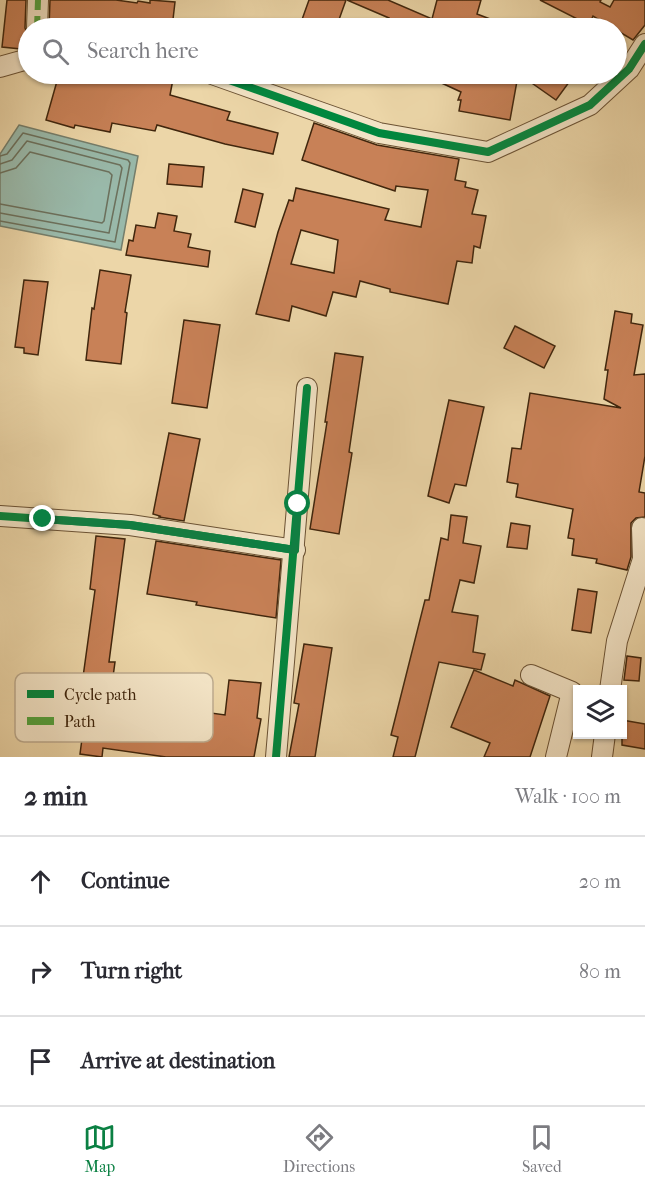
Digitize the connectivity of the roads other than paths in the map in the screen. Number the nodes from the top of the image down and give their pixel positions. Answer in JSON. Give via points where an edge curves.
{"nodes":[{"id":1,"x":38,"y":0,"type":"edge"},
{"id":2,"x":37,"y":18,"type":"edge"},
{"id":3,"x":645,"y":44,"type":"edge"},
{"id":4,"x":18,"y":62,"type":"edge"},
{"id":5,"x":0,"y":67,"type":"edge"},
{"id":6,"x":627,"y":71,"type":"edge"},
{"id":7,"x":240,"y":84,"type":"edge"},
{"id":8,"x":613,"y":84,"type":"edge"},
{"id":9,"x":307,"y":388,"type":"dead end"},
{"id":10,"x":0,"y":516,"type":"edge"},
{"id":11,"x":642,"y":528,"type":"dead end"},
{"id":12,"x":295,"y":550,"type":"junction"},
{"id":13,"x":531,"y":675,"type":"dead end"},
{"id":14,"x":611,"y":685,"type":"edge"},
{"id":15,"x":604,"y":739,"type":"edge"},
{"id":16,"x":276,"y":757,"type":"edge"},
{"id":17,"x":556,"y":757,"type":"edge"},
{"id":18,"x":602,"y":757,"type":"edge"}],
"edges":[{"from":1,"to":2,"type":"street"},
{"from":3,"to":6,"type":"street"},
{"from":4,"to":5,"type":"street"},
{"from":7,"to":8,"type":"street","via":[[379,133],[488,152],[590,105]]},
{"from":9,"to":12,"type":"street"},
{"from":10,"to":12,"type":"street","via":[[130,525]]},
{"from":11,"to":14,"type":"street","via":[[643,559],[617,640]]},
{"from":12,"to":16,"type":"street"},
{"from":13,"to":17,"type":"street","via":[[572,692]]},
{"from":15,"to":18,"type":"street"}]}
